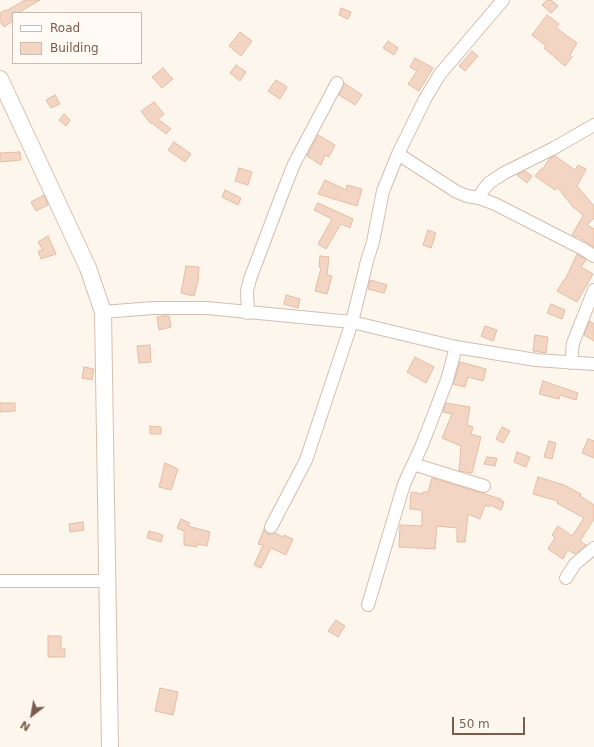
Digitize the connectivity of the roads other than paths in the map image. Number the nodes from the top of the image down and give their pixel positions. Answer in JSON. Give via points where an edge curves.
{"nodes":[{"id":1,"x":503,"y":0,"type":"edge"},
{"id":2,"x":0,"y":79,"type":"edge"},
{"id":3,"x":338,"y":83,"type":"dead end"},
{"id":4,"x":594,"y":125,"type":"edge"},
{"id":5,"x":398,"y":154,"type":"junction"},
{"id":6,"x":479,"y":198,"type":"junction"},
{"id":7,"x":594,"y":256,"type":"edge"},
{"id":8,"x":594,"y":290,"type":"edge"},
{"id":9,"x":103,"y":312,"type":"junction"},
{"id":10,"x":248,"y":313,"type":"junction"},
{"id":11,"x":352,"y":322,"type":"junction"},
{"id":12,"x":456,"y":347,"type":"junction"},
{"id":13,"x":571,"y":363,"type":"junction"},
{"id":14,"x":594,"y":364,"type":"edge"},
{"id":15,"x":413,"y":464,"type":"junction"},
{"id":16,"x":484,"y":486,"type":"dead end"},
{"id":17,"x":271,"y":527,"type":"dead end"},
{"id":18,"x":594,"y":548,"type":"edge"},
{"id":19,"x":566,"y":578,"type":"dead end"},
{"id":20,"x":0,"y":581,"type":"edge"},
{"id":21,"x":108,"y":581,"type":"junction"},
{"id":22,"x":368,"y":605,"type":"dead end"},
{"id":23,"x":110,"y":747,"type":"edge"}],
"edges":[{"from":1,"to":5,"type":"street","via":[[440,74]]},
{"from":2,"to":9,"type":"street","via":[[88,268]]},
{"from":3,"to":10,"type":"street","via":[[294,164],[281,196],[250,280],[247,291]]},
{"from":4,"to":6,"type":"street","via":[[504,173],[489,183]]},
{"from":5,"to":6,"type":"street","via":[[457,192]]},
{"from":5,"to":11,"type":"street","via":[[383,191],[374,242]]},
{"from":6,"to":7,"type":"street"},
{"from":8,"to":13,"type":"street","via":[[573,343]]},
{"from":9,"to":10,"type":"street","via":[[200,308]]},
{"from":9,"to":21,"type":"street"},
{"from":10,"to":11,"type":"street"},
{"from":11,"to":12,"type":"street"},
{"from":11,"to":17,"type":"street","via":[[306,460]]},
{"from":12,"to":13,"type":"street"},
{"from":12,"to":15,"type":"street"},
{"from":13,"to":14,"type":"street"},
{"from":15,"to":16,"type":"street"},
{"from":15,"to":22,"type":"street","via":[[404,484]]},
{"from":18,"to":19,"type":"street","via":[[575,564]]},
{"from":20,"to":21,"type":"street"},
{"from":21,"to":23,"type":"street"}]}
